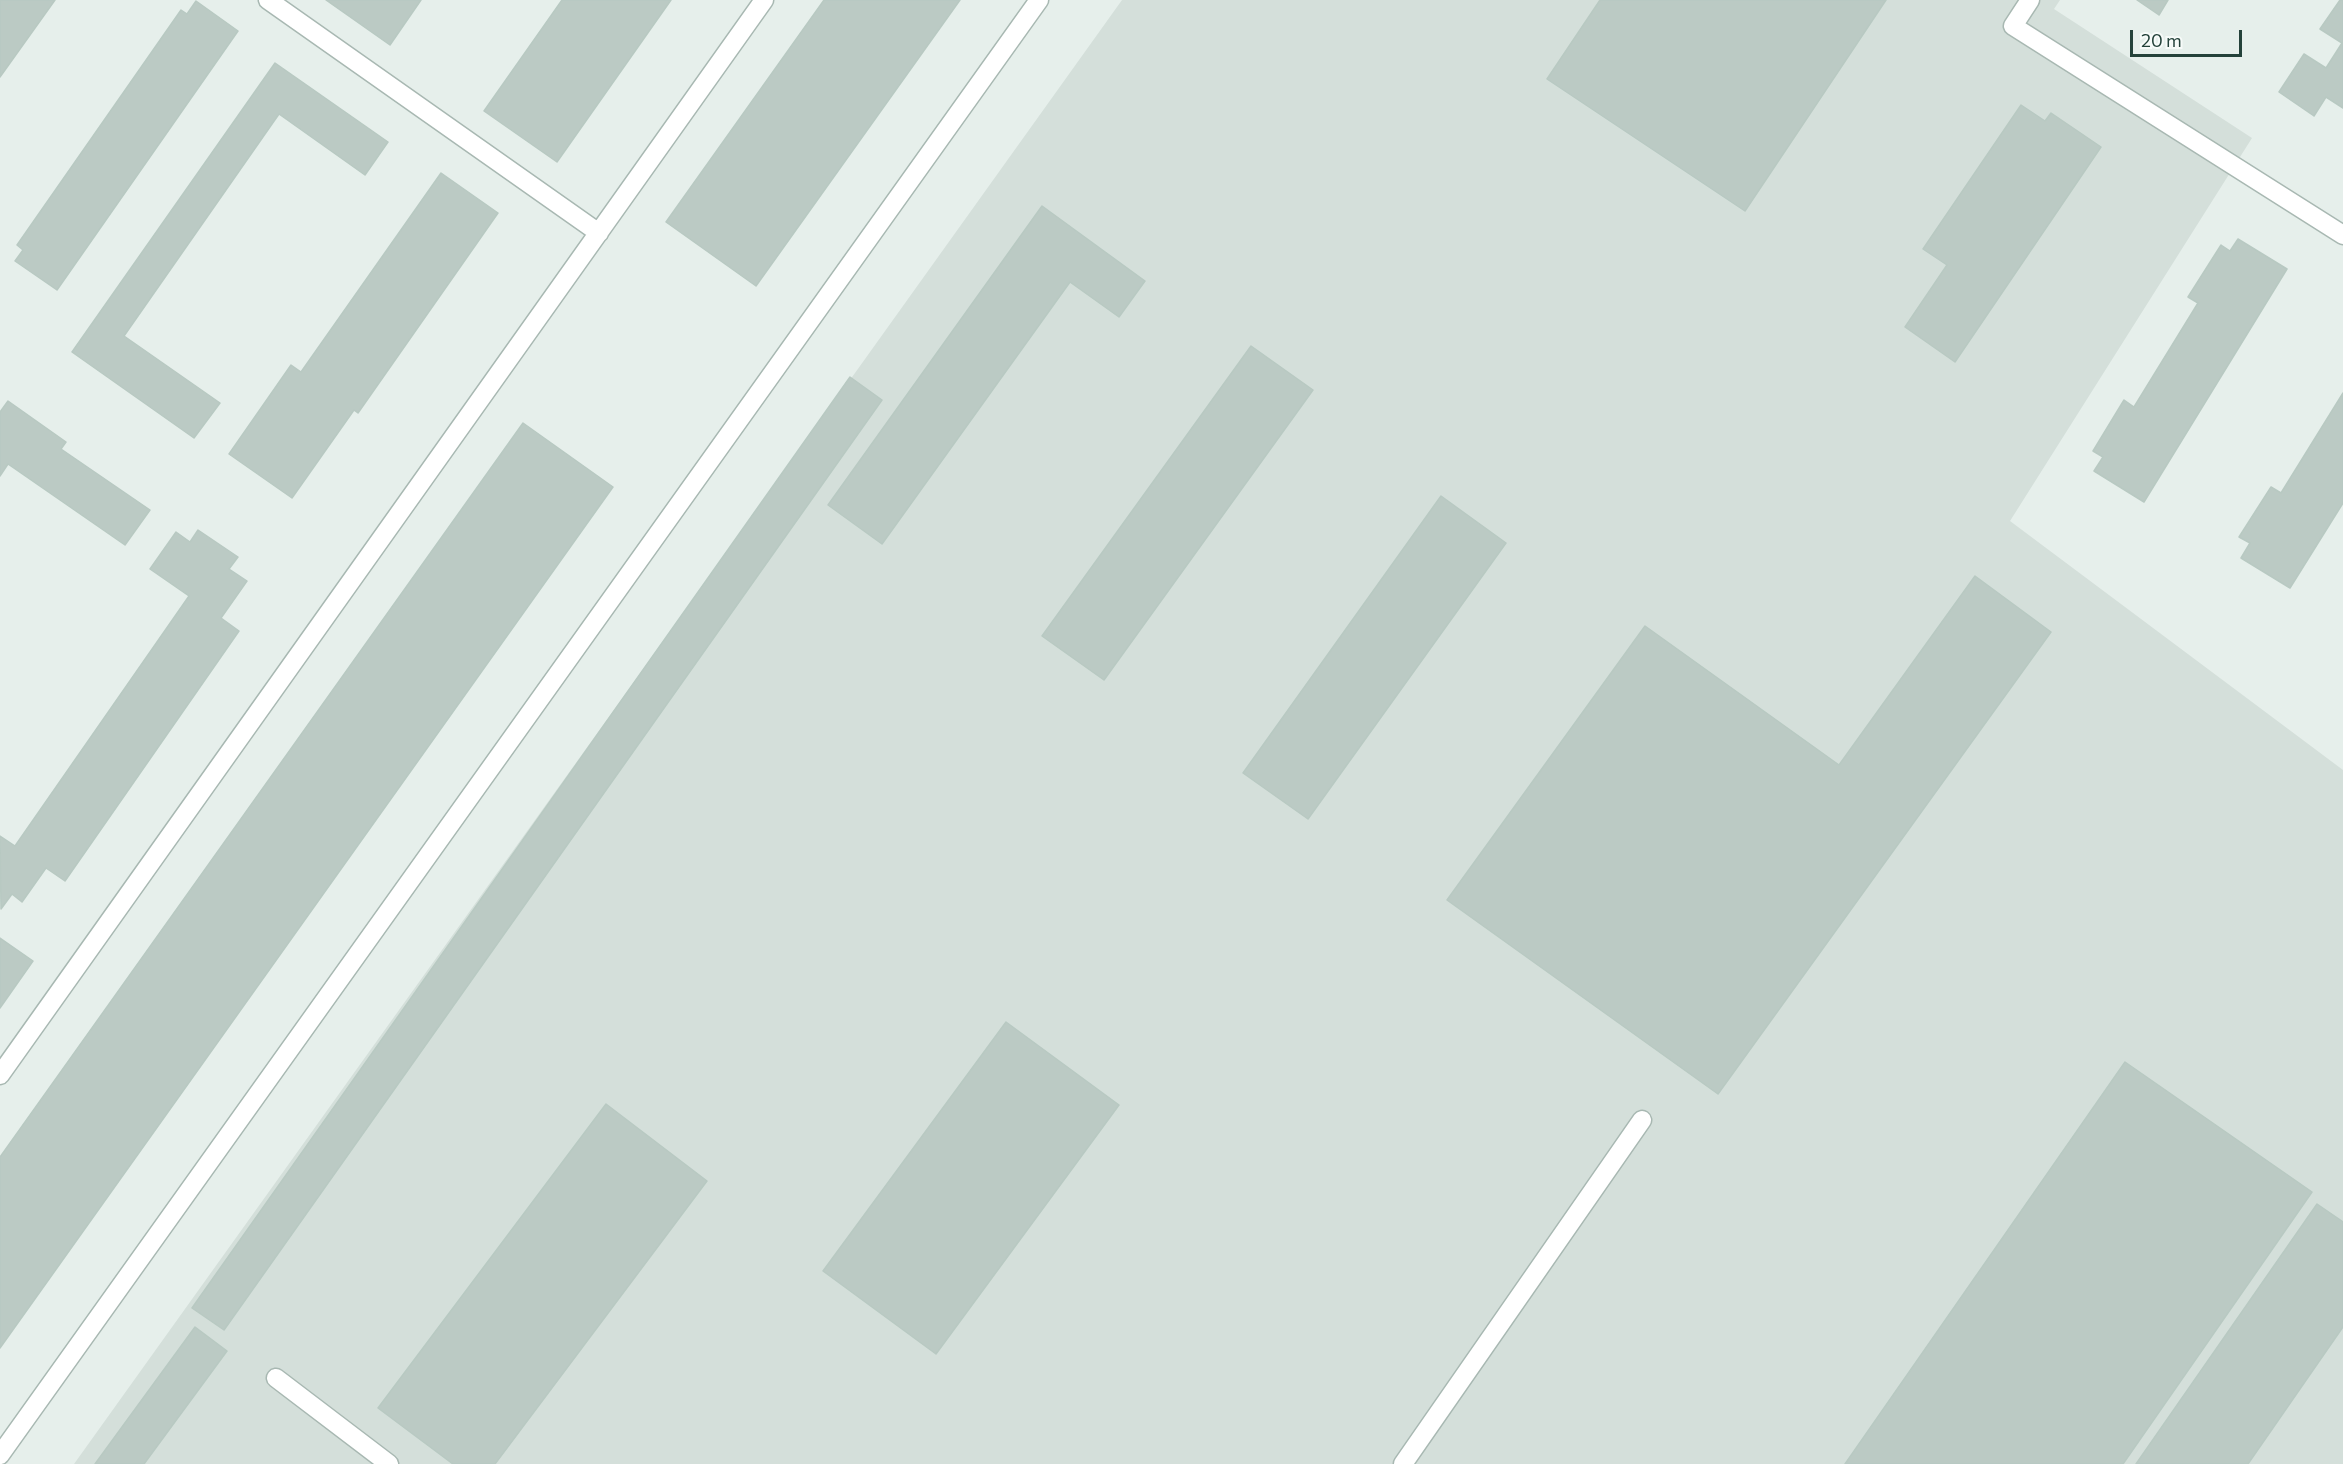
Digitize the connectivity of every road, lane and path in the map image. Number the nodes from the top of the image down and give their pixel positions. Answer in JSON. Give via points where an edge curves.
{"nodes":[{"id":1,"x":268,"y":0,"type":"edge"},
{"id":2,"x":764,"y":0,"type":"edge"},
{"id":3,"x":1039,"y":0,"type":"edge"},
{"id":4,"x":2030,"y":0,"type":"edge"},
{"id":5,"x":598,"y":233,"type":"junction"},
{"id":6,"x":2343,"y":235,"type":"edge"},
{"id":7,"x":0,"y":1075,"type":"edge"},
{"id":8,"x":1642,"y":1120,"type":"dead end"},
{"id":9,"x":276,"y":1378,"type":"dead end"},
{"id":10,"x":0,"y":1455,"type":"edge"},
{"id":11,"x":389,"y":1464,"type":"edge"},
{"id":12,"x":1403,"y":1464,"type":"edge"}],
"edges":[{"from":1,"to":5,"type":"street"},
{"from":2,"to":5,"type":"street"},
{"from":3,"to":10,"type":"street"},
{"from":4,"to":6,"type":"street","via":[[2013,26]]},
{"from":5,"to":7,"type":"street"},
{"from":8,"to":12,"type":"street"},
{"from":9,"to":11,"type":"street"}]}
